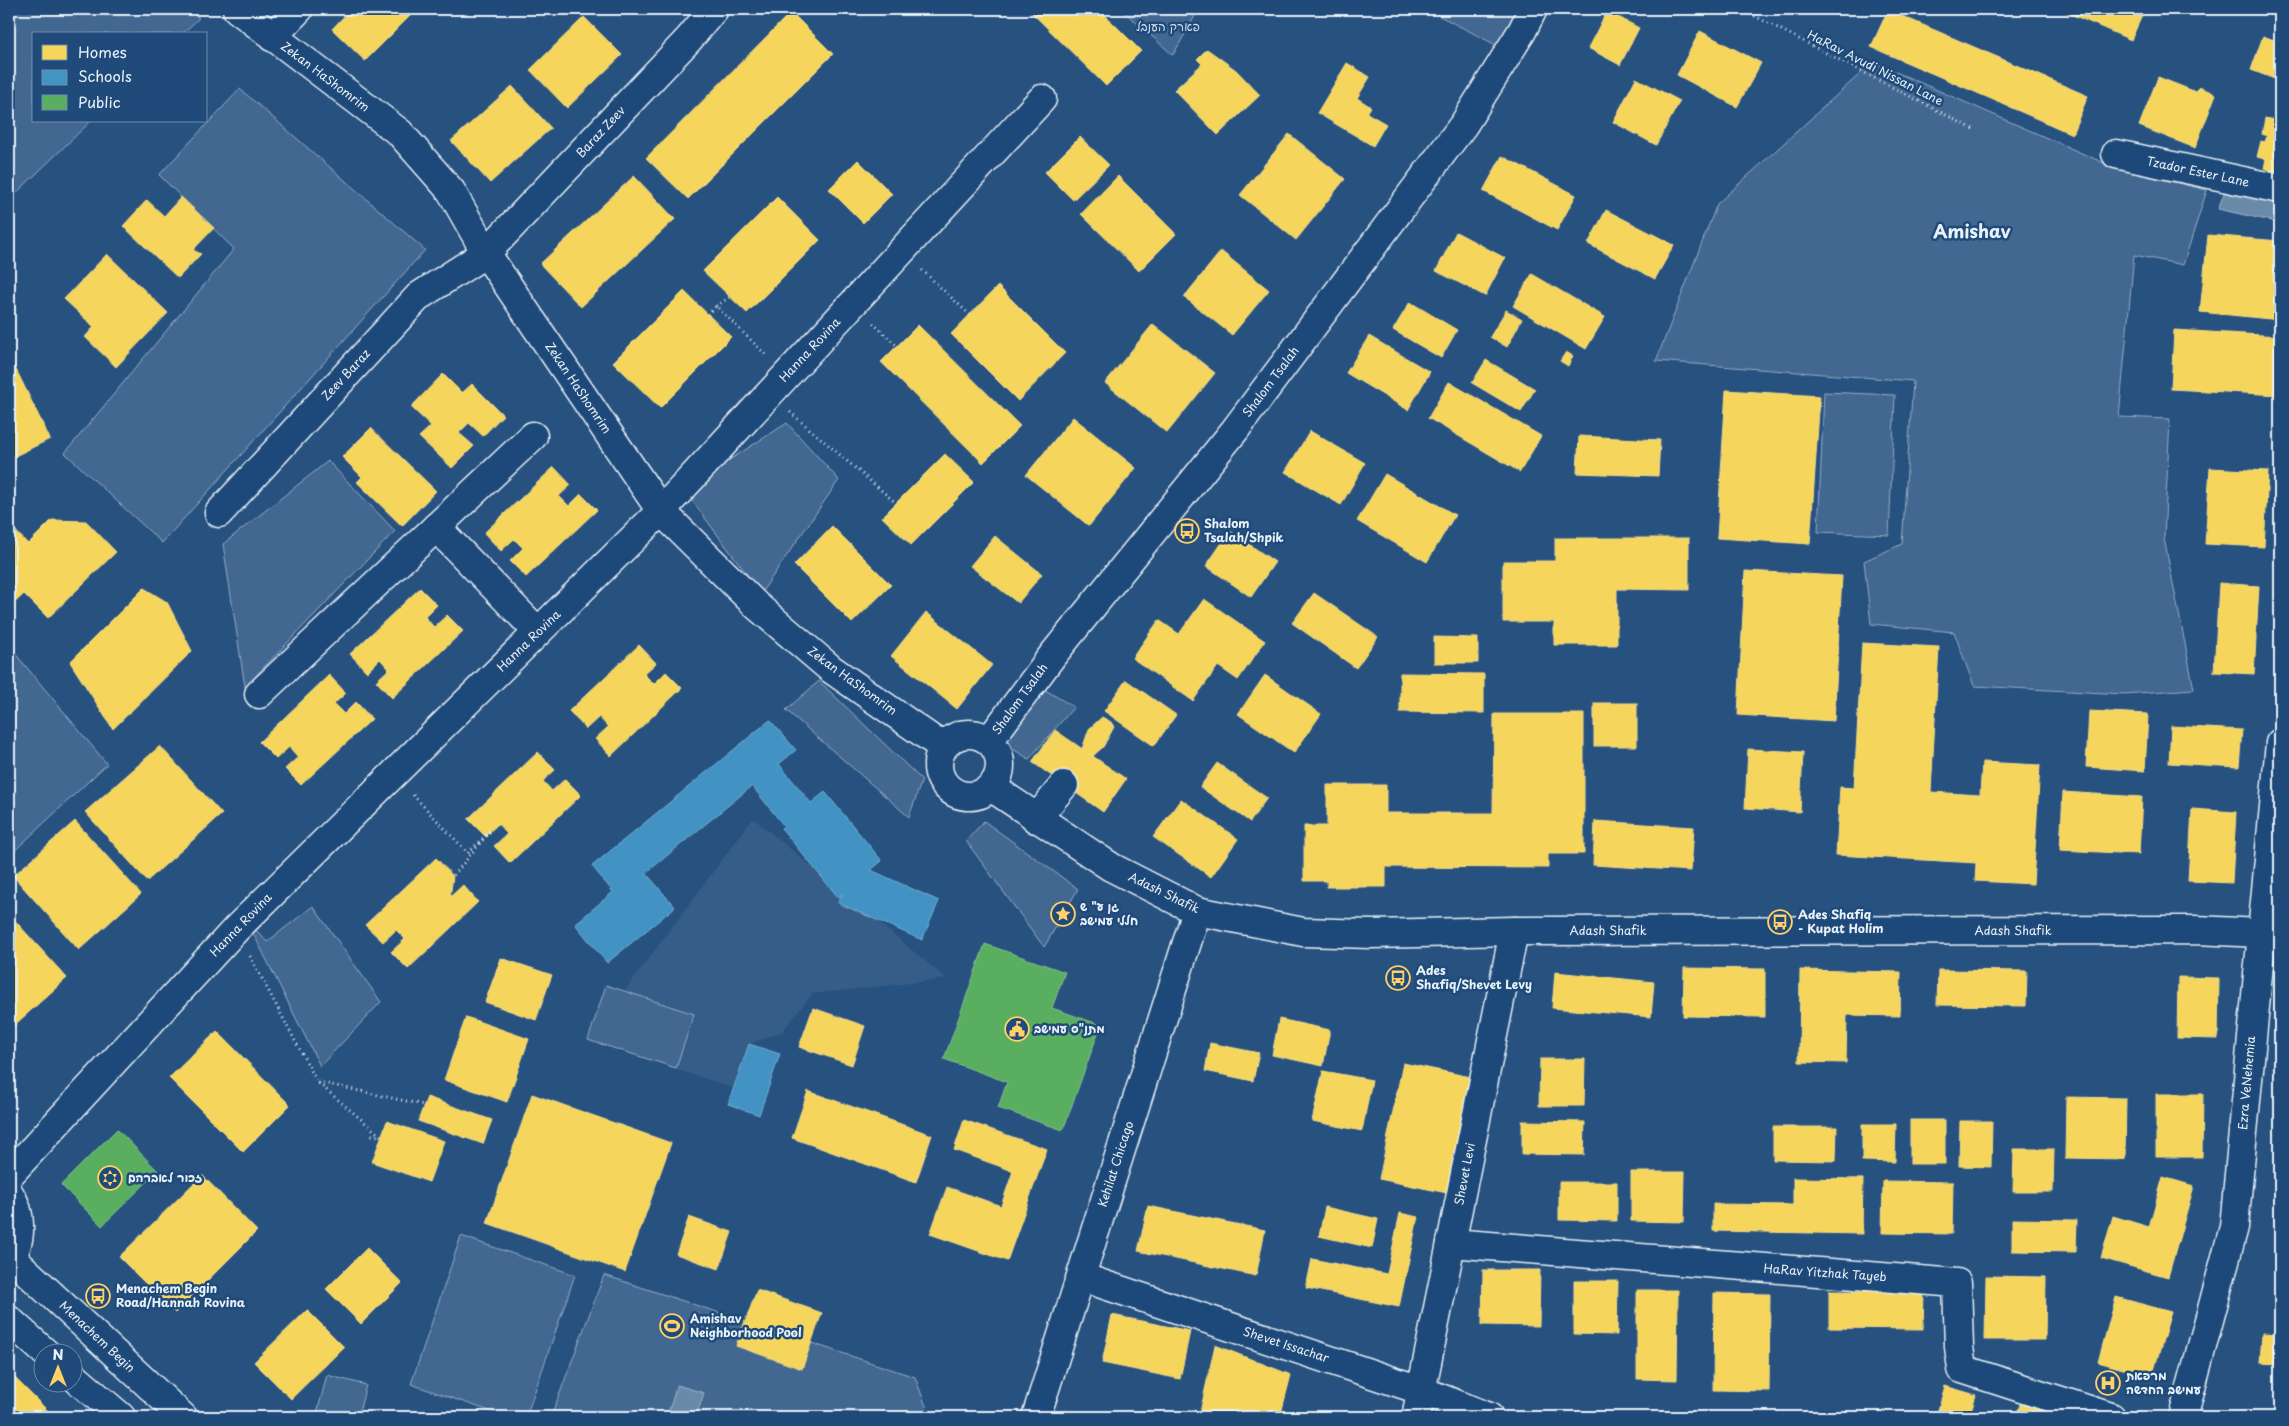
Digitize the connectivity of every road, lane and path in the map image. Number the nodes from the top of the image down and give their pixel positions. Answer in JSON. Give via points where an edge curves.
{"nodes":[{"id":1,"x":237,"y":9,"type":"edge"},
{"id":2,"x":299,"y":9,"type":"edge"},
{"id":3,"x":714,"y":9,"type":"edge"},
{"id":4,"x":1533,"y":9,"type":"edge"},
{"id":5,"x":1741,"y":9,"type":"edge"},
{"id":6,"x":272,"y":37,"type":"junction"},
{"id":7,"x":1042,"y":99,"type":"dead end"},
{"id":8,"x":1975,"y":130,"type":"dead end"},
{"id":9,"x":2116,"y":154,"type":"dead end"},
{"id":10,"x":2280,"y":189,"type":"edge"},
{"id":11,"x":901,"y":251,"type":"junction"},
{"id":12,"x":486,"y":253,"type":"junction"},
{"id":13,"x":730,"y":297,"type":"dead end"},
{"id":14,"x":716,"y":306,"type":"junction"},
{"id":15,"x":708,"y":315,"type":"dead end"},
{"id":16,"x":970,"y":315,"type":"dead end"},
{"id":17,"x":778,"y":384,"type":"junction"},
{"id":18,"x":533,"y":436,"type":"dead end"},
{"id":19,"x":896,"y":502,"type":"dead end"},
{"id":20,"x":661,"y":511,"type":"junction"},
{"id":21,"x":219,"y":513,"type":"dead end"},
{"id":22,"x":436,"y":527,"type":"junction"},
{"id":23,"x":538,"y":632,"type":"junction"},
{"id":24,"x":259,"y":694,"type":"dead end"},
{"id":25,"x":990,"y":741,"type":"junction"},
{"id":26,"x":2280,"y":743,"type":"edge"},
{"id":27,"x":943,"y":747,"type":"junction"},
{"id":28,"x":393,"y":774,"type":"junction"},
{"id":29,"x":1064,"y":785,"type":"dead end"},
{"id":30,"x":992,"y":787,"type":"junction"},
{"id":31,"x":1036,"y":819,"type":"junction"},
{"id":32,"x":453,"y":876,"type":"dead end"},
{"id":33,"x":1197,"y":912,"type":"junction"},
{"id":34,"x":236,"y":929,"type":"junction"},
{"id":35,"x":1514,"y":931,"type":"junction"},
{"id":36,"x":2261,"y":933,"type":"junction"},
{"id":37,"x":317,"y":1082,"type":"junction"},
{"id":38,"x":424,"y":1105,"type":"dead end"},
{"id":39,"x":371,"y":1135,"type":"dead end"},
{"id":40,"x":9,"y":1175,"type":"edge"},
{"id":41,"x":9,"y":1193,"type":"edge"},
{"id":42,"x":1451,"y":1243,"type":"junction"},
{"id":43,"x":10,"y":1259,"type":"edge"},
{"id":44,"x":1080,"y":1276,"type":"junction"},
{"id":45,"x":9,"y":1320,"type":"edge"},
{"id":46,"x":36,"y":1344,"type":"edge"},
{"id":47,"x":82,"y":1384,"type":"edge"},
{"id":48,"x":1420,"y":1390,"type":"junction"},
{"id":49,"x":121,"y":1417,"type":"edge"},
{"id":50,"x":183,"y":1417,"type":"edge"},
{"id":51,"x":1036,"y":1417,"type":"edge"},
{"id":52,"x":1416,"y":1417,"type":"edge"},
{"id":53,"x":1489,"y":1417,"type":"edge"},
{"id":54,"x":2110,"y":1417,"type":"edge"},
{"id":55,"x":2183,"y":1417,"type":"edge"}],
"edges":[{"from":1,"to":6,"type":"street","name":"Zekan HaShomrim"},
{"from":2,"to":6,"type":"street"},
{"from":3,"to":12,"type":"street","name":"Baraz Zeev","via":[[689,40]]},
{"from":4,"to":25,"type":"street","name":"Shalom Tsalah","via":[[1464,124],[1235,430],[1052,656]]},
{"from":5,"to":8,"type":"path","name":"HaRav Avudi Nissan Lane"},
{"from":6,"to":12,"type":"street","name":"Zekan HaShomrim","via":[[400,133],[450,191]]},
{"from":7,"to":11,"type":"street","name":"Hanna Rovina"},
{"from":9,"to":10,"type":"street","name":"Tzador Ester Lane"},
{"from":11,"to":16,"type":"path"},
{"from":11,"to":17,"type":"street","name":"Hanna Rovina"},
{"from":12,"to":20,"type":"street","name":"Zekan HaShomrim"},
{"from":12,"to":21,"type":"street","name":"Zeev Baraz","via":[[419,296]]},
{"from":13,"to":14,"type":"path"},
{"from":14,"to":15,"type":"path"},
{"from":14,"to":17,"type":"path"},
{"from":17,"to":19,"type":"path"},
{"from":17,"to":20,"type":"street","name":"Hanna Rovina"},
{"from":18,"to":22,"type":"street"},
{"from":20,"to":23,"type":"street","name":"Hanna Rovina"},
{"from":20,"to":27,"type":"street","name":"Zekan HaShomrim","via":[[757,606],[831,669]]},
{"from":22,"to":23,"type":"street"},
{"from":22,"to":24,"type":"street"},
{"from":23,"to":28,"type":"street","name":"Hanna Rovina"},
{"from":25,"to":27,"type":"street","via":[[965,734],[949,740]]},
{"from":25,"to":30,"type":"street","via":[[998,753],[1001,767]]},
{"from":26,"to":36,"type":"street","name":"Ezra VeNehemia"},
{"from":27,"to":30,"type":"street","via":[[938,771],[952,792],[977,795]]},
{"from":28,"to":32,"type":"path","via":[[468,853],[491,830]]},
{"from":28,"to":34,"type":"street","name":"Hanna Rovina"},
{"from":29,"to":31,"type":"street"},
{"from":30,"to":31,"type":"street","name":"Adash Shafik"},
{"from":31,"to":33,"type":"street","name":"Adash Shafik","via":[[1111,867]]},
{"from":33,"to":35,"type":"street","name":"Adash Shafik","via":[[1304,932]]},
{"from":33,"to":44,"type":"street","name":"Kehilat Chicago"},
{"from":34,"to":37,"type":"path"},
{"from":34,"to":40,"type":"street","name":"Hanna Rovina"},
{"from":35,"to":36,"type":"street","name":"Adash Shafik","via":[[2196,930]]},
{"from":35,"to":42,"type":"street","name":"Shevet Levi"},
{"from":36,"to":55,"type":"street","name":"Ezra VeNehemia","via":[[2234,1227]]},
{"from":37,"to":38,"type":"path"},
{"from":37,"to":39,"type":"path","via":[[381,1136]]},
{"from":41,"to":43,"type":"street","via":[[19,1220],[17,1242]]},
{"from":42,"to":48,"type":"street","name":"Shevet Levi"},
{"from":42,"to":54,"type":"street","name":"HaRav Yitzhak Tayeb","via":[[1957,1283],[1958,1346],[1962,1369]]},
{"from":43,"to":50,"type":"street","name":"Menachem Begin"},
{"from":44,"to":48,"type":"street","name":"Shevet Issachar"},
{"from":44,"to":51,"type":"street","name":"Kehilat Chicago"},
{"from":45,"to":46,"type":"street"},
{"from":47,"to":49,"type":"street"},
{"from":48,"to":52,"type":"street","name":"Shevet Levi"},
{"from":48,"to":53,"type":"street","name":"Shevet Issachar"}]}
